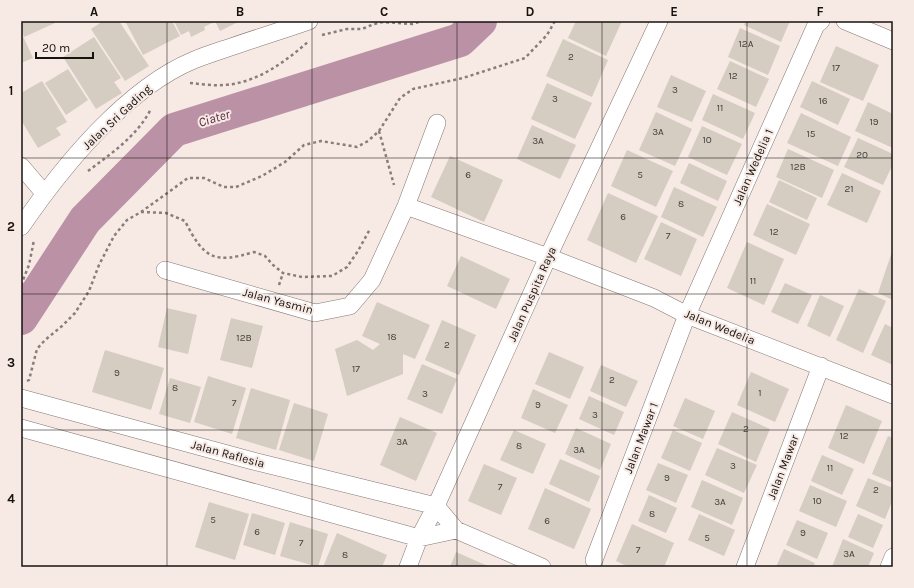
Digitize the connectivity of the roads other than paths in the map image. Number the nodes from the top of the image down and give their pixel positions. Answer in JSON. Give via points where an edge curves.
{"nodes":[{"id":1,"x":309,"y":21,"type":"edge"},
{"id":2,"x":659,"y":21,"type":"edge"},
{"id":3,"x":821,"y":21,"type":"edge"},
{"id":4,"x":845,"y":21,"type":"edge"},
{"id":5,"x":893,"y":41,"type":"edge"},
{"id":6,"x":436,"y":123,"type":"dead end"},
{"id":7,"x":21,"y":166,"type":"edge"},
{"id":8,"x":44,"y":193,"type":"junction"},
{"id":9,"x":406,"y":206,"type":"junction"},
{"id":10,"x":28,"y":231,"type":"edge"},
{"id":11,"x":548,"y":257,"type":"junction"},
{"id":12,"x":165,"y":270,"type":"dead end"},
{"id":13,"x":687,"y":315,"type":"junction"},
{"id":14,"x":821,"y":366,"type":"junction"},
{"id":15,"x":893,"y":395,"type":"edge"},
{"id":16,"x":21,"y":398,"type":"edge"},
{"id":17,"x":21,"y":428,"type":"edge"},
{"id":18,"x":436,"y":506,"type":"junction"},
{"id":19,"x":456,"y":530,"type":"junction"},
{"id":20,"x":419,"y":538,"type":"junction"},
{"id":21,"x":893,"y":557,"type":"edge"},
{"id":22,"x":594,"y":560,"type":"dead end"},
{"id":23,"x":408,"y":567,"type":"edge"},
{"id":24,"x":542,"y":567,"type":"edge"},
{"id":25,"x":745,"y":567,"type":"edge"},
{"id":26,"x":889,"y":567,"type":"edge"}],
"edges":[{"from":1,"to":8,"type":"street","name":"Jalan Sri Gading","via":[[194,60],[159,78],[100,130]]},
{"from":2,"to":11,"type":"street","name":"Jalan Puspita Raya"},
{"from":3,"to":13,"type":"street","name":"Jalan Wedelia 1","via":[[816,25]]},
{"from":4,"to":5,"type":"street"},
{"from":6,"to":9,"type":"street","name":"Jalan Yasmin"},
{"from":7,"to":8,"type":"street"},
{"from":8,"to":10,"type":"street","name":"Jalan Sri Gading"},
{"from":9,"to":11,"type":"street"},
{"from":9,"to":12,"type":"street","name":"Jalan Yasmin","via":[[372,280],[350,306],[315,313]]},
{"from":11,"to":13,"type":"street","name":"Jalan Wedelia","via":[[654,298]]},
{"from":11,"to":18,"type":"street","name":"Jalan Puspita Raya"},
{"from":13,"to":14,"type":"street","name":"Jalan Wedelia"},
{"from":13,"to":22,"type":"street","name":"Jalan Mawar 1"},
{"from":14,"to":15,"type":"street","name":"Jalan Wedelia"},
{"from":14,"to":25,"type":"street","name":"Jalan Mawar"},
{"from":16,"to":18,"type":"street","name":"Jalan Raflesia","via":[[254,462]]},
{"from":17,"to":20,"type":"street"},
{"from":18,"to":19,"type":"street"},
{"from":18,"to":20,"type":"street","name":"Jalan Puspita Raya"},
{"from":19,"to":20,"type":"street"},
{"from":19,"to":24,"type":"street"},
{"from":20,"to":23,"type":"street","name":"Jalan Puspita Raya"},
{"from":21,"to":26,"type":"street"}]}
